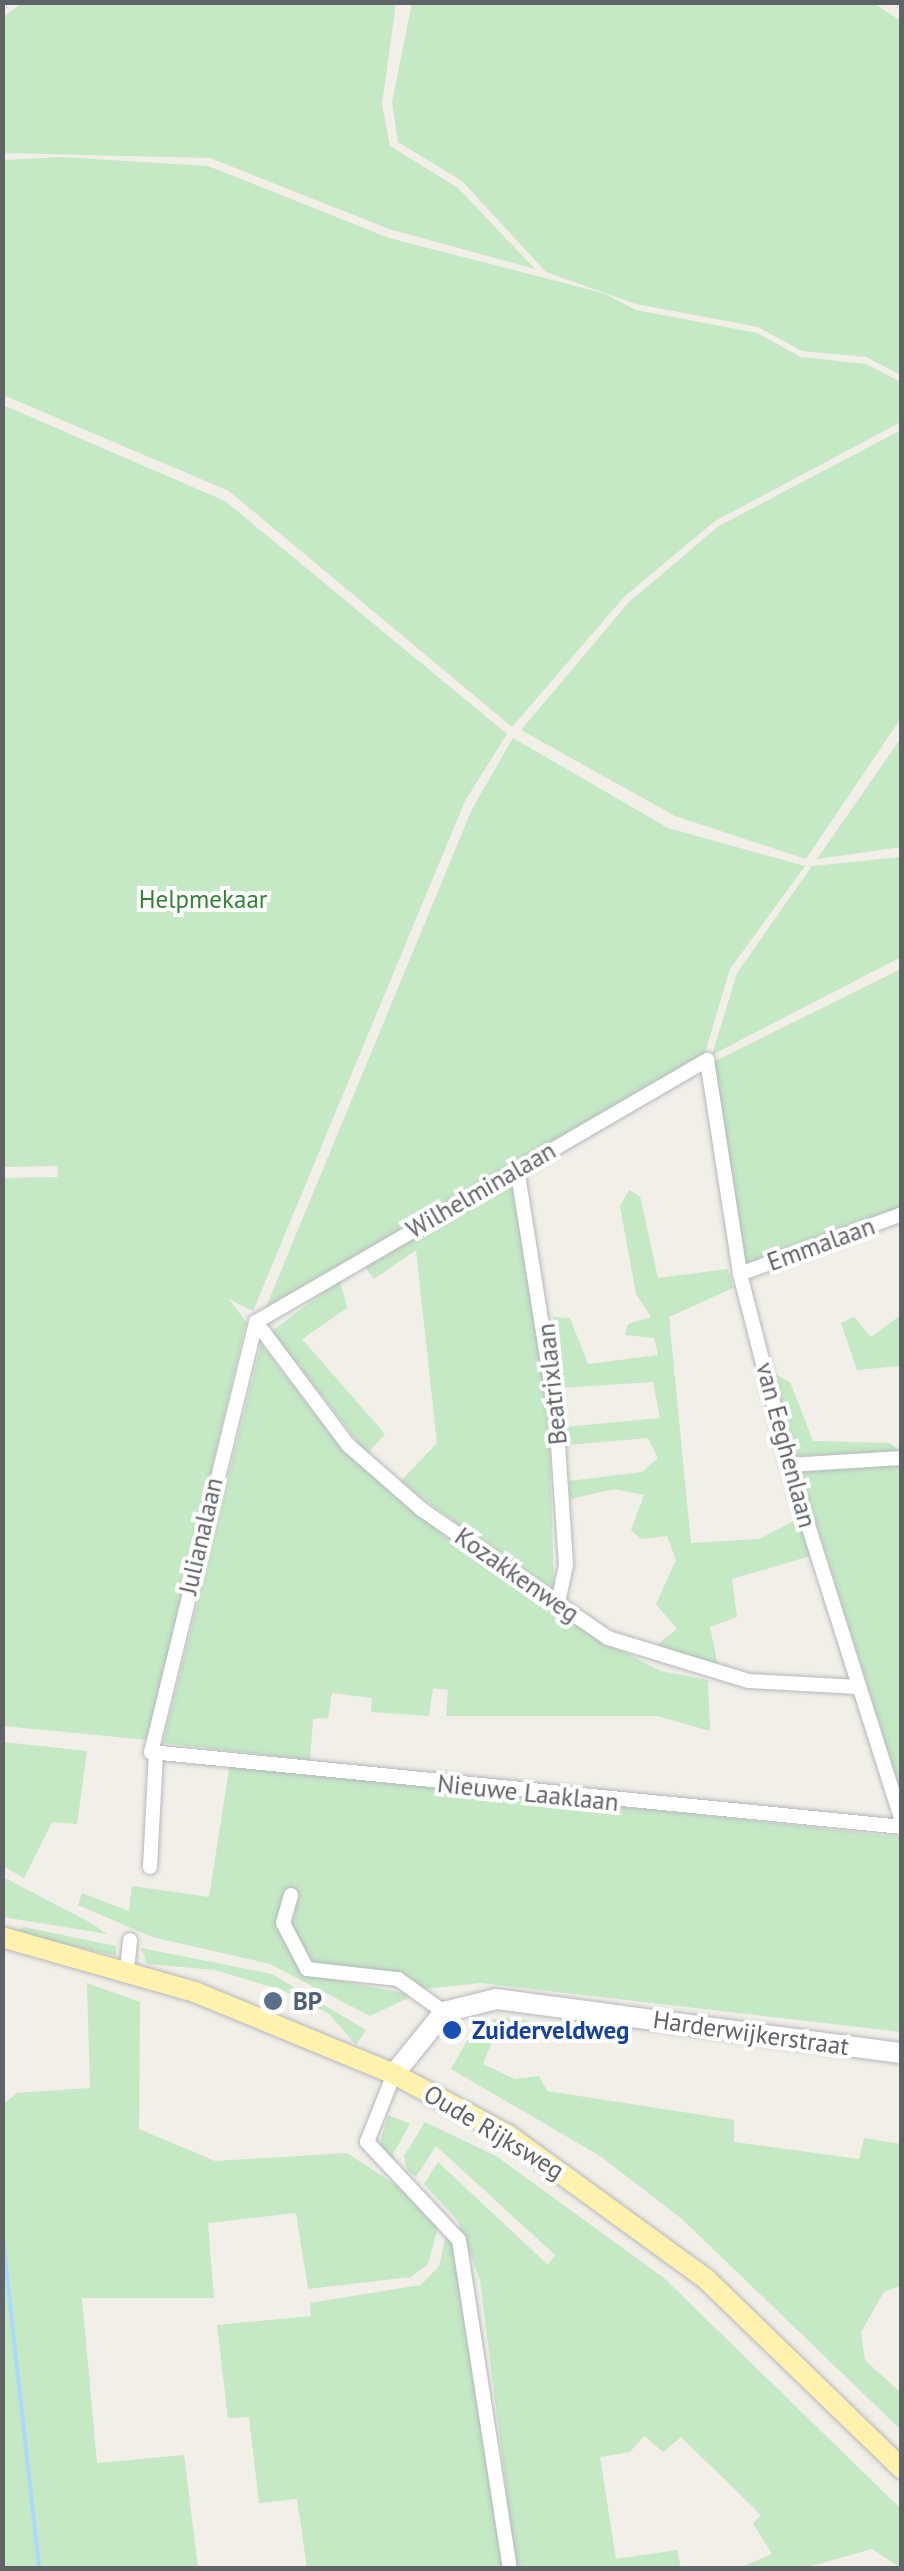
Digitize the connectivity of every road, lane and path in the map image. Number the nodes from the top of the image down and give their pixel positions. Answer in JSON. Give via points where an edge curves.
{"nodes":[{"id":1,"x":707,"y":1060,"type":"joint"},
{"id":2,"x":517,"y":1168,"type":"junction"},
{"id":3,"x":902,"y":1214,"type":"edge"},
{"id":4,"x":740,"y":1274,"type":"junction"},
{"id":5,"x":256,"y":1322,"type":"junction"},
{"id":6,"x":902,"y":1458,"type":"edge"},
{"id":7,"x":789,"y":1465,"type":"junction"},
{"id":8,"x":558,"y":1603,"type":"junction"},
{"id":9,"x":858,"y":1686,"type":"junction"},
{"id":10,"x":153,"y":1752,"type":"junction"},
{"id":11,"x":902,"y":1824,"type":"edge"},
{"id":12,"x":150,"y":1866,"type":"dead end"},
{"id":13,"x":291,"y":1895,"type":"dead end"},
{"id":14,"x":2,"y":1937,"type":"edge"},
{"id":15,"x":130,"y":1940,"type":"dead end"},
{"id":16,"x":128,"y":1969,"type":"junction"},
{"id":17,"x":444,"y":2012,"type":"junction"},
{"id":18,"x":902,"y":2053,"type":"edge"},
{"id":19,"x":394,"y":2074,"type":"junction"},
{"id":20,"x":902,"y":2469,"type":"edge"},
{"id":21,"x":510,"y":2568,"type":"edge"}],
"edges":[{"from":1,"to":2,"type":"street","name":"Wilhelminalaan"},
{"from":1,"to":4,"type":"street","name":"van Eeghenlaan"},
{"from":2,"to":5,"type":"street","name":"Wilhelminalaan"},
{"from":2,"to":8,"type":"street","name":"Beatrixlaan","via":[[556,1414],[566,1566]]},
{"from":3,"to":4,"type":"street","name":"Emmalaan"},
{"from":4,"to":7,"type":"street","name":"van Eeghenlaan"},
{"from":5,"to":8,"type":"street","name":"Kozakkenweg","via":[[348,1445],[421,1509]]},
{"from":5,"to":10,"type":"street","name":"Julianalaan"},
{"from":6,"to":7,"type":"street"},
{"from":7,"to":9,"type":"street","name":"van Eeghenlaan"},
{"from":8,"to":9,"type":"street","name":"Kozakkenweg","via":[[663,1662],[749,1681]]},
{"from":9,"to":11,"type":"street","name":"van Eeghenlaan"},
{"from":10,"to":11,"type":"street","name":"Nieuwe Laaklaan"},
{"from":10,"to":12,"type":"street"},
{"from":13,"to":17,"type":"street","via":[[283,1923],[307,1969],[398,1978]]},
{"from":14,"to":16,"type":"main road","name":"Oude Rijksweg"},
{"from":15,"to":16,"type":"street"},
{"from":16,"to":19,"type":"main road","name":"Oude Rijksweg"},
{"from":17,"to":18,"type":"main road","name":"Harderwijkerstraat","via":[[496,1999]]},
{"from":17,"to":19,"type":"main road"},
{"from":19,"to":20,"type":"main road","name":"Oude Rijksweg","via":[[508,2135],[706,2279]]},
{"from":19,"to":21,"type":"street","via":[[368,2142],[460,2240]]}]}
